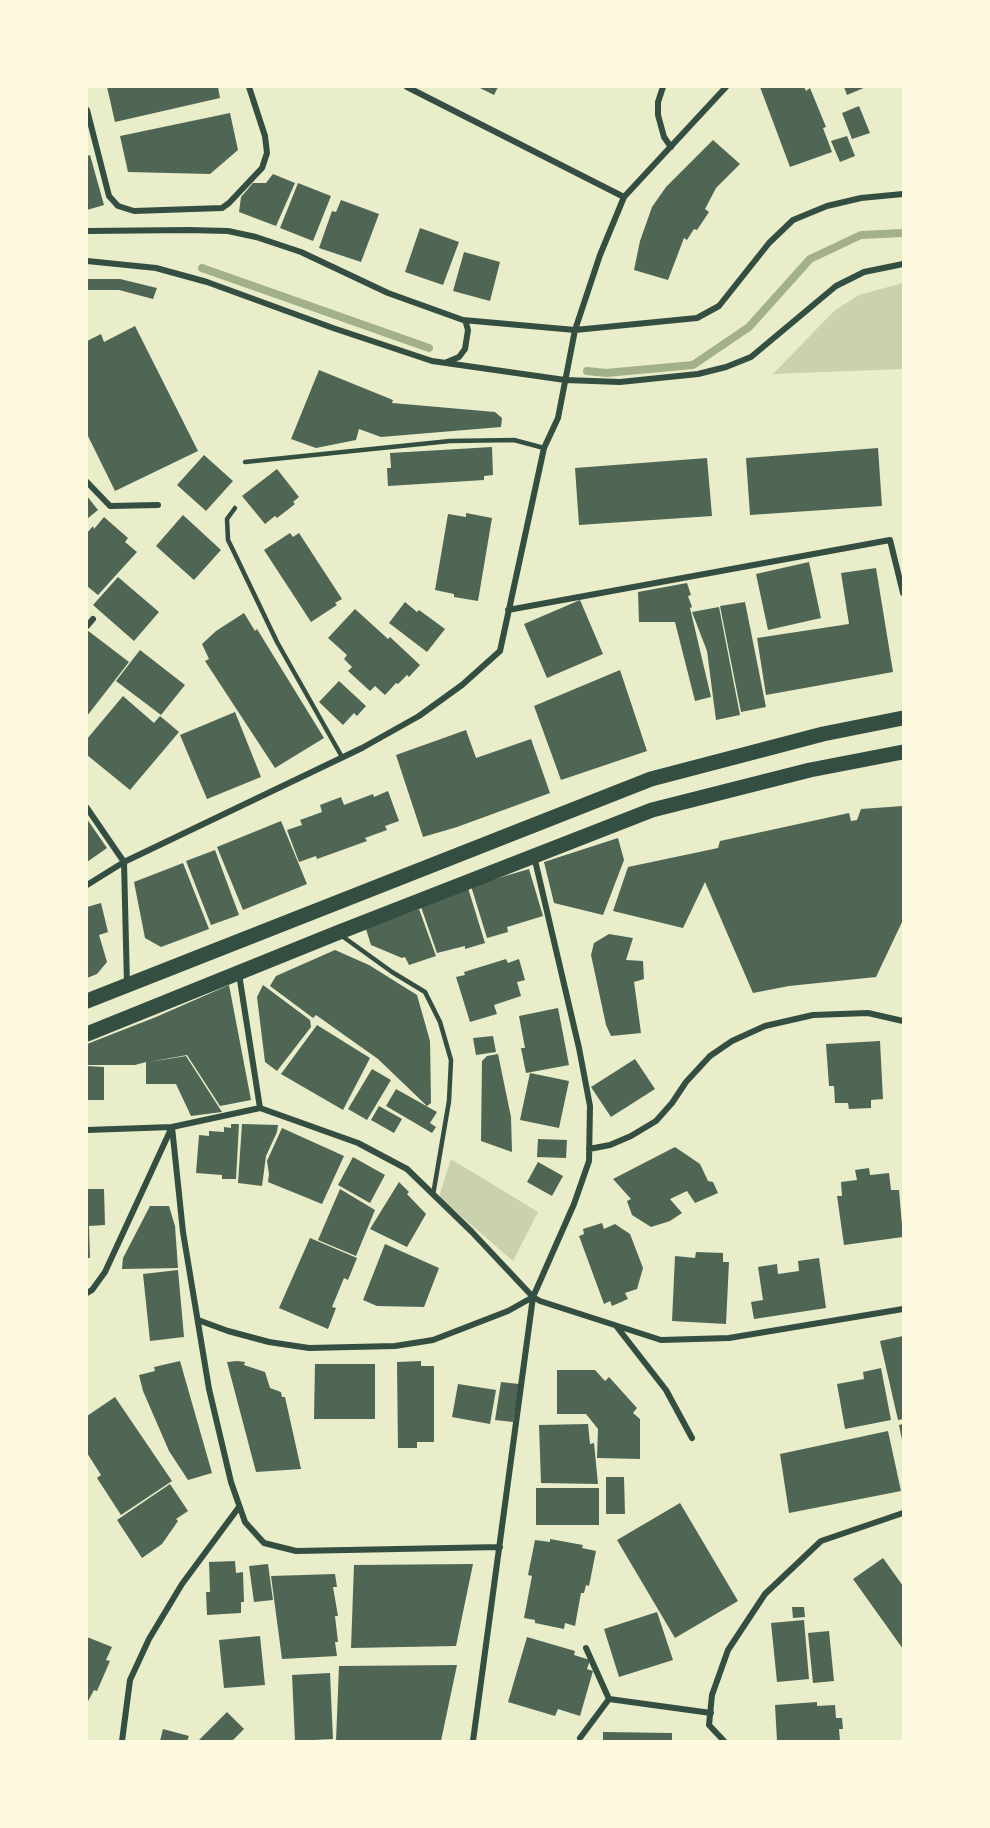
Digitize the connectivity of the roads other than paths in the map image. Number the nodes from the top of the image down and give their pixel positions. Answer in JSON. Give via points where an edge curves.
{"nodes":[{"id":1,"x":249,"y":87,"type":"edge"},
{"id":2,"x":407,"y":87,"type":"edge"},
{"id":3,"x":663,"y":87,"type":"edge"},
{"id":4,"x":726,"y":87,"type":"edge"},
{"id":5,"x":87,"y":110,"type":"edge"},
{"id":6,"x":671,"y":147,"type":"junction"},
{"id":7,"x":903,"y":194,"type":"edge"},
{"id":8,"x":624,"y":197,"type":"junction"},
{"id":9,"x":87,"y":231,"type":"edge"},
{"id":10,"x":87,"y":261,"type":"edge"},
{"id":11,"x":903,"y":264,"type":"edge"},
{"id":12,"x":465,"y":320,"type":"junction"},
{"id":13,"x":575,"y":330,"type":"junction"},
{"id":14,"x":443,"y":363,"type":"junction"},
{"id":15,"x":565,"y":380,"type":"junction"},
{"id":16,"x":544,"y":448,"type":"junction"},
{"id":17,"x":245,"y":462,"type":"dead end"},
{"id":18,"x":87,"y":482,"type":"edge"},
{"id":19,"x":158,"y":505,"type":"dead end"},
{"id":20,"x":235,"y":508,"type":"dead end"},
{"id":21,"x":903,"y":593,"type":"edge"},
{"id":22,"x":508,"y":610,"type":"junction"},
{"id":23,"x":93,"y":619,"type":"dead end"},
{"id":24,"x":87,"y":627,"type":"edge"},
{"id":25,"x":903,"y":718,"type":"edge"},
{"id":26,"x":903,"y":752,"type":"edge"},
{"id":27,"x":342,"y":757,"type":"junction"},
{"id":28,"x":87,"y":808,"type":"edge"},
{"id":29,"x":533,"y":855,"type":"junction"},
{"id":30,"x":124,"y":862,"type":"junction"},
{"id":31,"x":87,"y":885,"type":"edge"},
{"id":32,"x":337,"y":933,"type":"junction"},
{"id":33,"x":239,"y":973,"type":"junction"},
{"id":34,"x":127,"y":985,"type":"junction"},
{"id":35,"x":87,"y":1001,"type":"edge"},
{"id":36,"x":903,"y":1021,"type":"edge"},
{"id":37,"x":87,"y":1034,"type":"edge"},
{"id":38,"x":260,"y":1108,"type":"junction"},
{"id":39,"x":172,"y":1127,"type":"junction"},
{"id":40,"x":87,"y":1130,"type":"edge"},
{"id":41,"x":590,"y":1149,"type":"junction"},
{"id":42,"x":433,"y":1195,"type":"junction"},
{"id":43,"x":87,"y":1293,"type":"edge"},
{"id":44,"x":533,"y":1298,"type":"junction"},
{"id":45,"x":903,"y":1309,"type":"edge"},
{"id":46,"x":198,"y":1320,"type":"junction"},
{"id":47,"x":616,"y":1326,"type":"junction"},
{"id":48,"x":692,"y":1438,"type":"dead end"},
{"id":49,"x":239,"y":1507,"type":"junction"},
{"id":50,"x":903,"y":1513,"type":"edge"},
{"id":51,"x":500,"y":1548,"type":"junction"},
{"id":52,"x":586,"y":1648,"type":"dead end"},
{"id":53,"x":609,"y":1699,"type":"junction"},
{"id":54,"x":711,"y":1713,"type":"junction"},
{"id":55,"x":580,"y":1738,"type":"dead end"},
{"id":56,"x":122,"y":1741,"type":"edge"},
{"id":57,"x":473,"y":1741,"type":"edge"},
{"id":58,"x":724,"y":1741,"type":"edge"}],
"edges":[{"from":1,"to":5,"type":"street","via":[[266,136],[267,153],[262,168],[222,208],[134,211],[118,206],[109,196]]},
{"from":2,"to":8,"type":"street"},
{"from":3,"to":6,"type":"street","via":[[658,115]]},
{"from":4,"to":6,"type":"street"},
{"from":6,"to":8,"type":"street"},
{"from":7,"to":13,"type":"street","via":[[827,206],[793,220],[769,243],[719,306],[697,318]]},
{"from":8,"to":13,"type":"street"},
{"from":9,"to":12,"type":"street","via":[[228,231],[256,237],[301,252],[388,293]]},
{"from":10,"to":14,"type":"street","via":[[156,268],[207,282]]},
{"from":11,"to":15,"type":"street","via":[[864,272],[836,286],[751,357],[726,367],[698,374],[620,382]]},
{"from":12,"to":13,"type":"street"},
{"from":12,"to":14,"type":"street","via":[[465,349],[454,360]]},
{"from":13,"to":15,"type":"street"},
{"from":14,"to":15,"type":"street"},
{"from":15,"to":16,"type":"street","via":[[558,418]]},
{"from":16,"to":17,"type":"lane","via":[[514,440],[450,441]]},
{"from":16,"to":22,"type":"street"},
{"from":18,"to":19,"type":"street","via":[[110,506]]},
{"from":20,"to":27,"type":"lane","via":[[226,519],[228,540],[277,642]]},
{"from":21,"to":22,"type":"street","via":[[890,540]]},
{"from":22,"to":27,"type":"street","via":[[500,651],[462,685],[419,716]]},
{"from":23,"to":24,"type":"street"},
{"from":25,"to":34,"type":"main road","via":[[823,734],[651,779]]},
{"from":26,"to":29,"type":"main road","via":[[810,770],[652,810]]},
{"from":27,"to":30,"type":"street"},
{"from":28,"to":30,"type":"street"},
{"from":29,"to":32,"type":"main road"},
{"from":29,"to":41,"type":"street","via":[[579,1048],[590,1106]]},
{"from":30,"to":31,"type":"street"},
{"from":30,"to":34,"type":"street"},
{"from":32,"to":33,"type":"main road"},
{"from":32,"to":42,"type":"lane","via":[[425,992],[440,1022],[451,1060],[449,1101]]},
{"from":33,"to":37,"type":"main road"},
{"from":33,"to":38,"type":"street"},
{"from":34,"to":35,"type":"main road"},
{"from":36,"to":41,"type":"street","via":[[868,1013],[813,1015],[765,1026],[710,1056],[656,1121],[610,1145]]},
{"from":38,"to":39,"type":"street"},
{"from":38,"to":42,"type":"street","via":[[358,1143],[407,1169]]},
{"from":39,"to":40,"type":"street"},
{"from":39,"to":43,"type":"street","via":[[105,1272]]},
{"from":39,"to":46,"type":"street","via":[[183,1232]]},
{"from":41,"to":44,"type":"street","via":[[590,1161],[574,1204]]},
{"from":42,"to":44,"type":"street"},
{"from":44,"to":46,"type":"street","via":[[433,1340],[395,1346],[309,1348],[269,1342]]},
{"from":44,"to":47,"type":"street"},
{"from":44,"to":51,"type":"street"},
{"from":45,"to":47,"type":"street","via":[[729,1338],[661,1340]]},
{"from":46,"to":49,"type":"street","via":[[209,1389]]},
{"from":47,"to":48,"type":"street","via":[[666,1390]]},
{"from":49,"to":51,"type":"street","via":[[244,1522],[264,1543],[296,1551]]},
{"from":49,"to":56,"type":"street","via":[[182,1584],[149,1639],[130,1680]]},
{"from":50,"to":54,"type":"street","via":[[821,1541],[765,1594],[728,1650],[712,1695]]},
{"from":51,"to":57,"type":"street"},
{"from":52,"to":53,"type":"street"},
{"from":53,"to":54,"type":"street"},
{"from":53,"to":55,"type":"street"},
{"from":54,"to":58,"type":"street","via":[[709,1725]]}]}
